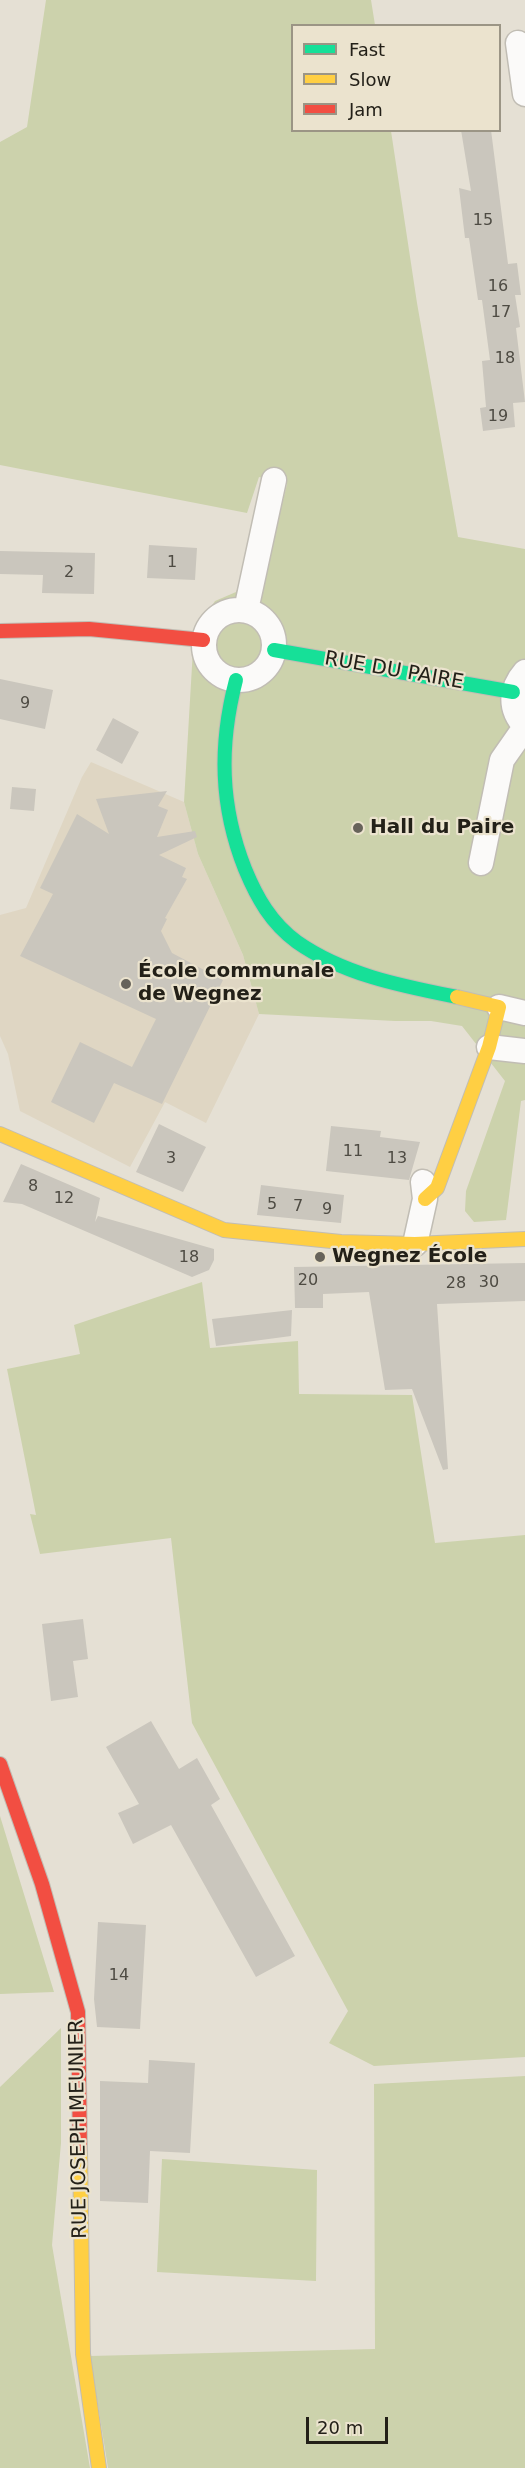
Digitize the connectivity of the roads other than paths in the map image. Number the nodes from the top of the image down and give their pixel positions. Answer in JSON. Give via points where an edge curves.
{"nodes":[{"id":1,"x":518,"y":43,"type":"dead end"},
{"id":2,"x":525,"y":94,"type":"edge"},
{"id":3,"x":274,"y":480,"type":"dead end"},
{"id":4,"x":246,"y":610,"type":"junction"},
{"id":5,"x":0,"y":631,"type":"edge"},
{"id":6,"x":203,"y":640,"type":"junction"},
{"id":7,"x":274,"y":650,"type":"junction"},
{"id":8,"x":236,"y":680,"type":"junction"},
{"id":9,"x":519,"y":682,"type":"edge"},
{"id":10,"x":525,"y":726,"type":"edge"},
{"id":11,"x":481,"y":863,"type":"dead end"},
{"id":12,"x":499,"y":1006,"type":"junction"},
{"id":13,"x":525,"y":1012,"type":"edge"},
{"id":14,"x":490,"y":1040,"type":"junction"},
{"id":15,"x":525,"y":1051,"type":"edge"},
{"id":16,"x":0,"y":1134,"type":"edge"},
{"id":17,"x":525,"y":1239,"type":"edge"},
{"id":18,"x":415,"y":1244,"type":"junction"},
{"id":19,"x":0,"y":1764,"type":"edge"},
{"id":20,"x":99,"y":2468,"type":"edge"}],
"edges":[{"from":1,"to":2,"type":"street"},
{"from":3,"to":4,"type":"street"},
{"from":4,"to":6,"type":"street","via":[[222,613],[207,629]]},
{"from":4,"to":7,"type":"street","via":[[270,628]]},
{"from":5,"to":6,"type":"street","via":[[89,629]]},
{"from":6,"to":8,"type":"street","via":[[208,662],[225,677]]},
{"from":7,"to":8,"type":"street","via":[[258,675]]},
{"from":7,"to":9,"type":"street","name":"RUE DU PAIRE"},
{"from":8,"to":12,"type":"street","via":[[224,726],[224,804],[244,868],[274,922],[305,948],[340,966]]},
{"from":9,"to":10,"type":"street","name":"RUE DU PAIRE","via":[[515,711]]},
{"from":10,"to":11,"type":"street","name":"RUE DU PAIRE","via":[[502,760]]},
{"from":12,"to":13,"type":"street"},
{"from":12,"to":14,"type":"street"},
{"from":14,"to":15,"type":"street"},
{"from":14,"to":18,"type":"street","via":[[473,1043],[423,1182],[425,1199]]},
{"from":16,"to":18,"type":"street","via":[[224,1230],[341,1242]]},
{"from":17,"to":18,"type":"street"},
{"from":19,"to":20,"type":"street","name":"RUE JOSEPH MEUNIER","via":[[42,1884],[78,2012],[83,2354]]}]}
